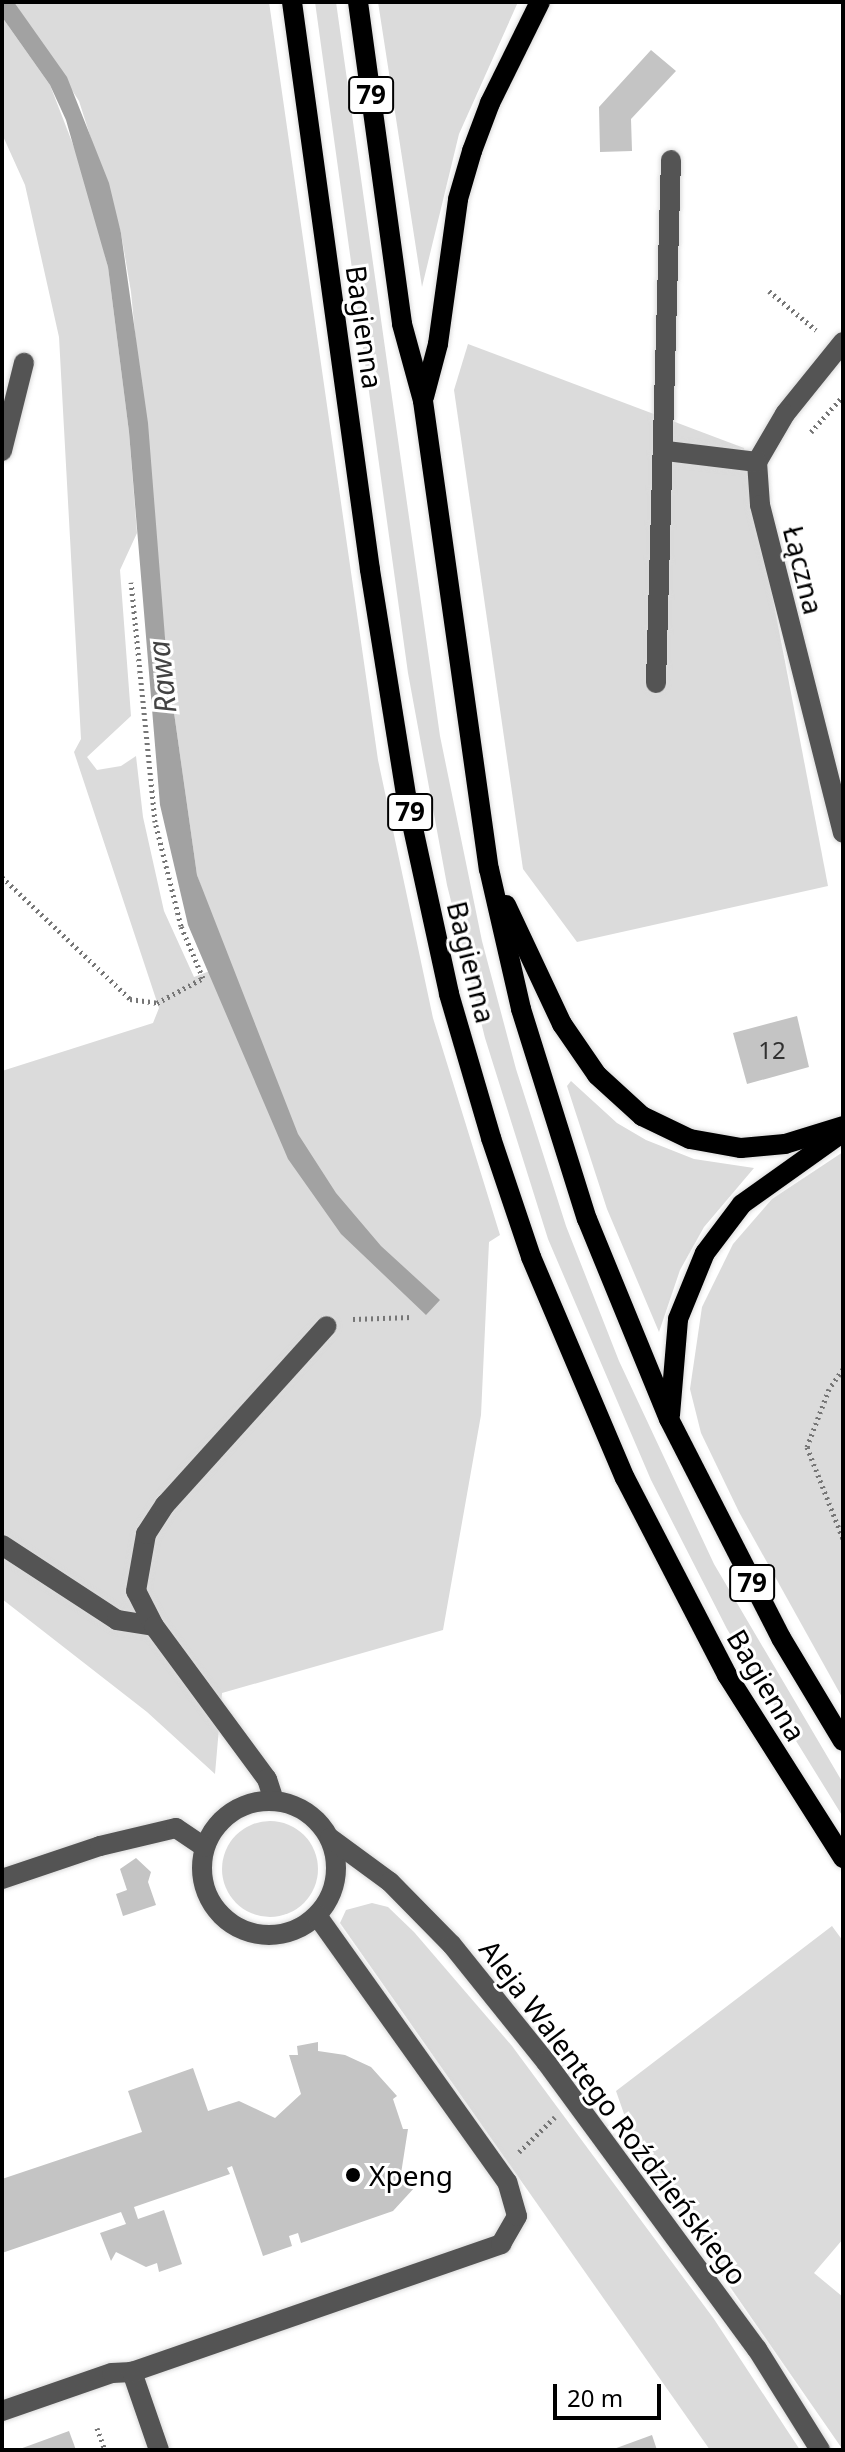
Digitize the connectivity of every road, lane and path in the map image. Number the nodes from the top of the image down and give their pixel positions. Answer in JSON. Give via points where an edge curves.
{"nodes":[{"id":1,"x":292,"y":2,"type":"edge"},
{"id":2,"x":358,"y":2,"type":"edge"},
{"id":3,"x":540,"y":2,"type":"edge"},
{"id":4,"x":671,"y":160,"type":"dead end"},
{"id":5,"x":769,"y":291,"type":"dead end"},
{"id":6,"x":833,"y":339,"type":"edge"},
{"id":7,"x":24,"y":363,"type":"dead end"},
{"id":8,"x":843,"y":396,"type":"edge"},
{"id":9,"x":423,"y":401,"type":"junction"},
{"id":10,"x":800,"y":444,"type":"dead end"},
{"id":11,"x":2,"y":451,"type":"edge"},
{"id":12,"x":666,"y":451,"type":"junction"},
{"id":13,"x":757,"y":462,"type":"junction"},
{"id":14,"x":131,"y":582,"type":"dead end"},
{"id":15,"x":656,"y":683,"type":"dead end"},
{"id":16,"x":843,"y":833,"type":"edge"},
{"id":17,"x":489,"y":869,"type":"junction"},
{"id":18,"x":2,"y":877,"type":"edge"},
{"id":19,"x":843,"y":1129,"type":"edge"},
{"id":20,"x":412,"y":1317,"type":"dead end"},
{"id":21,"x":327,"y":1326,"type":"joint"},
{"id":22,"x":843,"y":1369,"type":"edge"},
{"id":23,"x":669,"y":1419,"type":"junction"},
{"id":24,"x":843,"y":1539,"type":"edge"},
{"id":25,"x":2,"y":1545,"type":"edge"},
{"id":26,"x":154,"y":1626,"type":"junction"},
{"id":27,"x":843,"y":1741,"type":"edge"},
{"id":28,"x":274,"y":1801,"type":"junction"},
{"id":29,"x":330,"y":1838,"type":"junction"},
{"id":30,"x":204,"y":1847,"type":"junction"},
{"id":31,"x":843,"y":1858,"type":"edge"},
{"id":32,"x":2,"y":1879,"type":"edge"},
{"id":33,"x":317,"y":1916,"type":"junction"},
{"id":34,"x":574,"y":2098,"type":"junction"},
{"id":35,"x":499,"y":2172,"type":"junction"},
{"id":36,"x":132,"y":2372,"type":"junction"},
{"id":37,"x":2,"y":2411,"type":"edge"},
{"id":38,"x":97,"y":2428,"type":"dead end"},
{"id":39,"x":105,"y":2450,"type":"edge"},
{"id":40,"x":159,"y":2450,"type":"edge"},
{"id":41,"x":820,"y":2450,"type":"edge"}],
"edges":[{"from":1,"to":31,"type":"main road","name":"Bagienna","number":"79","via":[[406,796],[449,994],[491,1138],[531,1257],[625,1478],[727,1675]]},
{"from":2,"to":9,"type":"main road","name":"Bagienna","number":"79","via":[[402,324]]},
{"from":3,"to":9,"type":"main road","via":[[490,103],[465,175],[445,267],[438,344]]},
{"from":4,"to":12,"type":"street"},
{"from":5,"to":6,"type":"path"},
{"from":6,"to":13,"type":"street"},
{"from":7,"to":11,"type":"street"},
{"from":8,"to":10,"type":"path"},
{"from":9,"to":17,"type":"main road","name":"Bagienna","number":"79"},
{"from":12,"to":13,"type":"street"},
{"from":12,"to":15,"type":"street"},
{"from":13,"to":16,"type":"street","name":"Łączna","via":[[760,505]]},
{"from":14,"to":18,"type":"path","via":[[155,822],[181,926],[203,978],[157,1003],[130,999]]},
{"from":17,"to":19,"type":"main road","via":[[562,1024],[597,1075],[642,1116],[690,1139],[741,1148],[785,1144]]},
{"from":17,"to":23,"type":"main road","name":"Bagienna","number":"79","via":[[553,1120],[611,1284]]},
{"from":19,"to":23,"type":"main road","via":[[742,1204],[705,1253],[678,1319]]},
{"from":20,"to":21,"type":"path","via":[[367,1315]]},
{"from":21,"to":26,"type":"street","via":[[165,1505],[146,1534],[136,1591]]},
{"from":22,"to":24,"type":"path","via":[[829,1389],[807,1447]]},
{"from":23,"to":27,"type":"main road","name":"Bagienna","number":"79","via":[[781,1638]]},
{"from":25,"to":26,"type":"street","via":[[117,1620]]},
{"from":26,"to":28,"type":"street","via":[[267,1779]]},
{"from":28,"to":29,"type":"street","via":[[297,1806]]},
{"from":28,"to":30,"type":"street","via":[[231,1812]]},
{"from":29,"to":33,"type":"street","via":[[337,1879]]},
{"from":29,"to":34,"type":"street","name":"Aleja Walentego Roździeńskiego","via":[[390,1882],[452,1945]]},
{"from":30,"to":32,"type":"street","via":[[176,1828],[100,1846]]},
{"from":30,"to":33,"type":"street","via":[[205,1892],[234,1926],[277,1936]]},
{"from":33,"to":35,"type":"street"},
{"from":34,"to":35,"type":"path"},
{"from":34,"to":41,"type":"street","name":"Aleja Walentego Roździeńskiego","via":[[757,2349]]},
{"from":35,"to":36,"type":"street","via":[[517,2216],[501,2244]]},
{"from":36,"to":37,"type":"street","via":[[112,2373]]},
{"from":36,"to":40,"type":"street"},
{"from":38,"to":39,"type":"path"}]}
